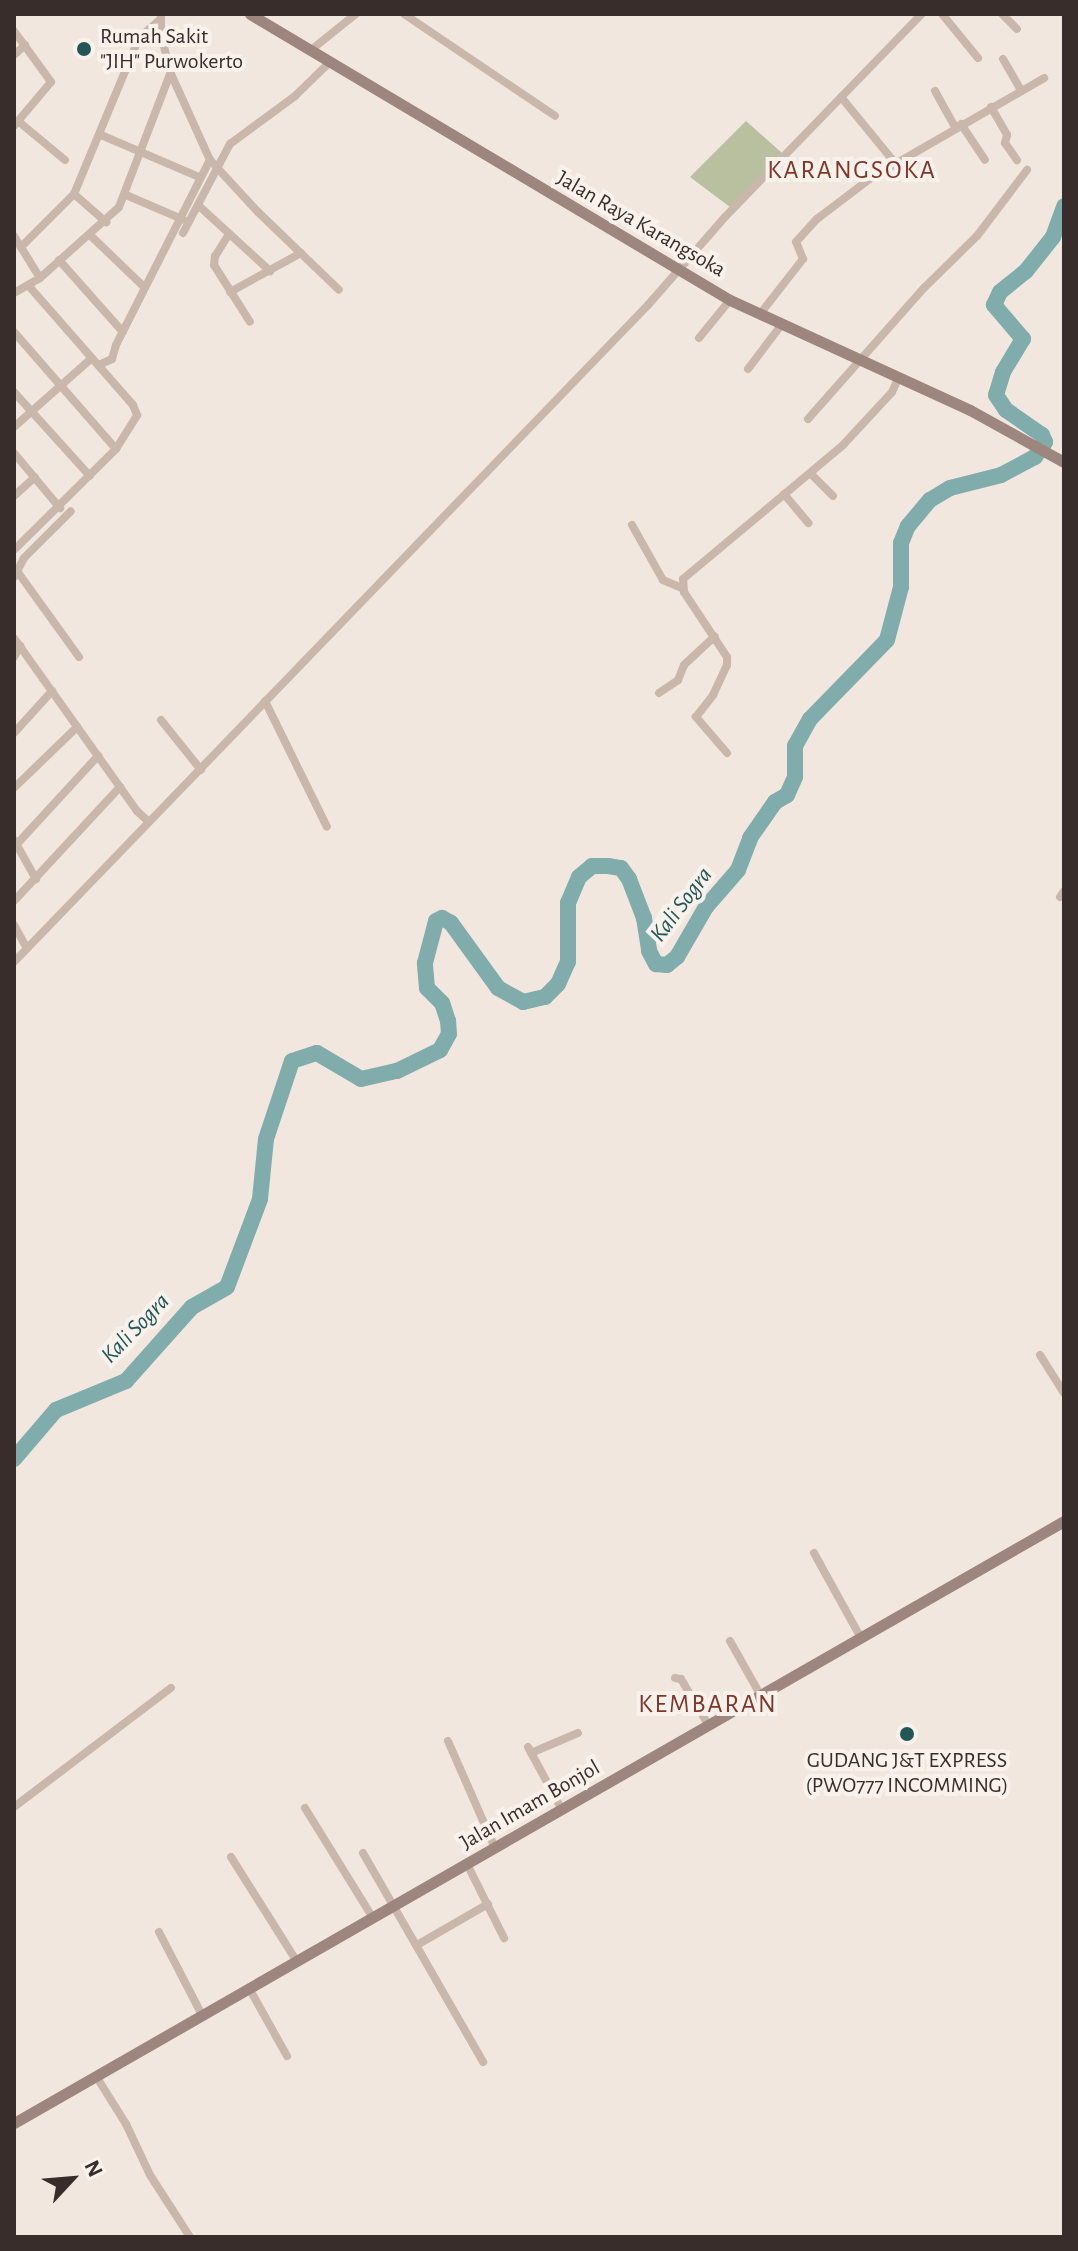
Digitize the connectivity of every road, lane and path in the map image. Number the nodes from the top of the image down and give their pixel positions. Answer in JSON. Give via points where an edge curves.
{"nodes":[{"id":1,"x":250,"y":14,"type":"edge"},
{"id":2,"x":356,"y":14,"type":"edge"},
{"id":3,"x":404,"y":14,"type":"edge"},
{"id":4,"x":922,"y":14,"type":"edge"},
{"id":5,"x":942,"y":14,"type":"edge"},
{"id":6,"x":1002,"y":14,"type":"edge"},
{"id":7,"x":160,"y":17,"type":"edge"},
{"id":8,"x":1017,"y":29,"type":"dead end"},
{"id":9,"x":14,"y":31,"type":"edge"},
{"id":10,"x":25,"y":45,"type":"junction"},
{"id":11,"x":311,"y":50,"type":"junction"},
{"id":12,"x":14,"y":55,"type":"edge"},
{"id":13,"x":978,"y":58,"type":"dead end"},
{"id":14,"x":1003,"y":59,"type":"dead end"},
{"id":15,"x":331,"y":61,"type":"junction"},
{"id":16,"x":171,"y":74,"type":"junction"},
{"id":17,"x":1044,"y":78,"type":"dead end"},
{"id":18,"x":1021,"y":90,"type":"junction"},
{"id":19,"x":935,"y":91,"type":"dead end"},
{"id":20,"x":841,"y":97,"type":"junction"},
{"id":21,"x":991,"y":107,"type":"junction"},
{"id":22,"x":555,"y":116,"type":"dead end"},
{"id":23,"x":15,"y":124,"type":"edge"},
{"id":24,"x":958,"y":126,"type":"junction"},
{"id":25,"x":101,"y":135,"type":"junction"},
{"id":26,"x":141,"y":154,"type":"junction"},
{"id":27,"x":65,"y":160,"type":"dead end"},
{"id":28,"x":210,"y":160,"type":"junction"},
{"id":29,"x":985,"y":160,"type":"dead end"},
{"id":30,"x":1017,"y":160,"type":"dead end"},
{"id":31,"x":895,"y":163,"type":"junction"},
{"id":32,"x":216,"y":169,"type":"junction"},
{"id":33,"x":1027,"y":170,"type":"dead end"},
{"id":34,"x":199,"y":177,"type":"junction"},
{"id":35,"x":74,"y":194,"type":"junction"},
{"id":36,"x":126,"y":195,"type":"junction"},
{"id":37,"x":198,"y":205,"type":"junction"},
{"id":38,"x":184,"y":220,"type":"junction"},
{"id":39,"x":106,"y":222,"type":"junction"},
{"id":40,"x":183,"y":233,"type":"dead end"},
{"id":41,"x":229,"y":234,"type":"junction"},
{"id":42,"x":90,"y":235,"type":"junction"},
{"id":43,"x":17,"y":243,"type":"edge"},
{"id":44,"x":301,"y":253,"type":"junction"},
{"id":45,"x":59,"y":260,"type":"junction"},
{"id":46,"x":270,"y":271,"type":"junction"},
{"id":47,"x":681,"y":271,"type":"junction"},
{"id":48,"x":40,"y":278,"type":"junction"},
{"id":49,"x":29,"y":286,"type":"junction"},
{"id":50,"x":145,"y":288,"type":"junction"},
{"id":51,"x":339,"y":290,"type":"dead end"},
{"id":52,"x":230,"y":292,"type":"junction"},
{"id":53,"x":14,"y":293,"type":"edge"},
{"id":54,"x":730,"y":300,"type":"junction"},
{"id":55,"x":760,"y":314,"type":"junction"},
{"id":56,"x":250,"y":322,"type":"dead end"},
{"id":57,"x":782,"y":324,"type":"junction"},
{"id":58,"x":14,"y":332,"type":"edge"},
{"id":59,"x":123,"y":332,"type":"junction"},
{"id":60,"x":699,"y":338,"type":"dead end"},
{"id":61,"x":862,"y":360,"type":"junction"},
{"id":62,"x":96,"y":362,"type":"junction"},
{"id":63,"x":748,"y":369,"type":"dead end"},
{"id":64,"x":898,"y":379,"type":"junction"},
{"id":65,"x":62,"y":386,"type":"junction"},
{"id":66,"x":14,"y":392,"type":"edge"},
{"id":67,"x":31,"y":412,"type":"junction"},
{"id":68,"x":808,"y":419,"type":"dead end"},
{"id":69,"x":14,"y":427,"type":"edge"},
{"id":70,"x":116,"y":449,"type":"junction"},
{"id":71,"x":14,"y":453,"type":"edge"},
{"id":72,"x":1059,"y":459,"type":"edge"},
{"id":73,"x":811,"y":474,"type":"junction"},
{"id":74,"x":90,"y":476,"type":"junction"},
{"id":75,"x":35,"y":477,"type":"junction"},
{"id":76,"x":784,"y":494,"type":"junction"},
{"id":77,"x":14,"y":496,"type":"edge"},
{"id":78,"x":833,"y":496,"type":"dead end"},
{"id":79,"x":60,"y":508,"type":"junction"},
{"id":80,"x":71,"y":511,"type":"dead end"},
{"id":81,"x":808,"y":523,"type":"dead end"},
{"id":82,"x":632,"y":525,"type":"dead end"},
{"id":83,"x":14,"y":550,"type":"edge"},
{"id":84,"x":16,"y":574,"type":"edge"},
{"id":85,"x":682,"y":588,"type":"junction"},
{"id":86,"x":715,"y":636,"type":"junction"},
{"id":87,"x":17,"y":642,"type":"edge"},
{"id":88,"x":14,"y":657,"type":"edge"},
{"id":89,"x":79,"y":657,"type":"dead end"},
{"id":90,"x":52,"y":691,"type":"junction"},
{"id":91,"x":659,"y":693,"type":"dead end"},
{"id":92,"x":265,"y":701,"type":"junction"},
{"id":93,"x":161,"y":720,"type":"dead end"},
{"id":94,"x":77,"y":727,"type":"junction"},
{"id":95,"x":14,"y":733,"type":"edge"},
{"id":96,"x":727,"y":753,"type":"dead end"},
{"id":97,"x":98,"y":756,"type":"junction"},
{"id":98,"x":201,"y":770,"type":"junction"},
{"id":99,"x":120,"y":787,"type":"junction"},
{"id":100,"x":14,"y":788,"type":"edge"},
{"id":101,"x":149,"y":822,"type":"junction"},
{"id":102,"x":327,"y":827,"type":"dead end"},
{"id":103,"x":15,"y":841,"type":"edge"},
{"id":104,"x":36,"y":879,"type":"junction"},
{"id":105,"x":14,"y":901,"type":"edge"},
{"id":106,"x":14,"y":925,"type":"edge"},
{"id":107,"x":27,"y":948,"type":"junction"},
{"id":108,"x":14,"y":962,"type":"edge"},
{"id":109,"x":1040,"y":1355,"type":"dead end"},
{"id":110,"x":1061,"y":1382,"type":"edge"},
{"id":111,"x":1064,"y":1393,"type":"edge"},
{"id":112,"x":1064,"y":1521,"type":"edge"},
{"id":113,"x":814,"y":1553,"type":"dead end"},
{"id":114,"x":861,"y":1638,"type":"junction"},
{"id":115,"x":730,"y":1641,"type":"dead end"},
{"id":116,"x":675,"y":1678,"type":"dead end"},
{"id":117,"x":171,"y":1688,"type":"dead end"},
{"id":118,"x":761,"y":1696,"type":"junction"},
{"id":119,"x":709,"y":1726,"type":"junction"},
{"id":120,"x":578,"y":1733,"type":"dead end"},
{"id":121,"x":448,"y":1741,"type":"dead end"},
{"id":122,"x":14,"y":1807,"type":"edge"},
{"id":123,"x":305,"y":1808,"type":"dead end"},
{"id":124,"x":562,"y":1810,"type":"junction"},
{"id":125,"x":495,"y":1848,"type":"junction"},
{"id":126,"x":363,"y":1853,"type":"dead end"},
{"id":127,"x":231,"y":1857,"type":"dead end"},
{"id":128,"x":467,"y":1864,"type":"junction"},
{"id":129,"x":395,"y":1904,"type":"junction"},
{"id":130,"x":488,"y":1904,"type":"junction"},
{"id":131,"x":373,"y":1918,"type":"junction"},
{"id":132,"x":159,"y":1932,"type":"dead end"},
{"id":133,"x":504,"y":1938,"type":"dead end"},
{"id":134,"x":417,"y":1945,"type":"junction"},
{"id":135,"x":297,"y":1962,"type":"junction"},
{"id":136,"x":249,"y":1988,"type":"junction"},
{"id":137,"x":202,"y":2015,"type":"junction"},
{"id":138,"x":287,"y":2056,"type":"dead end"},
{"id":139,"x":483,"y":2062,"type":"dead end"},
{"id":140,"x":96,"y":2076,"type":"junction"},
{"id":141,"x":14,"y":2123,"type":"edge"},
{"id":142,"x":190,"y":2237,"type":"edge"}],
"edges":[{"from":1,"to":11,"type":"main road","name":"Jalan Raya Karangsoka"},
{"from":2,"to":11,"type":"street"},
{"from":3,"to":22,"type":"street"},
{"from":4,"to":20,"type":"street"},
{"from":5,"to":13,"type":"street"},
{"from":6,"to":8,"type":"street"},
{"from":7,"to":16,"type":"street"},
{"from":7,"to":25,"type":"street","via":[[139,38]]},
{"from":9,"to":10,"type":"street"},
{"from":10,"to":12,"type":"street"},
{"from":10,"to":23,"type":"street","via":[[51,82]]},
{"from":11,"to":15,"type":"main road","name":"Jalan Raya Karangsoka"},
{"from":14,"to":18,"type":"street"},
{"from":15,"to":32,"type":"street","via":[[295,96],[230,144]]},
{"from":15,"to":47,"type":"main road","name":"Jalan Raya Karangsoka"},
{"from":16,"to":26,"type":"street"},
{"from":16,"to":28,"type":"street"},
{"from":17,"to":18,"type":"street"},
{"from":18,"to":21,"type":"street"},
{"from":19,"to":24,"type":"street"},
{"from":20,"to":31,"type":"street"},
{"from":20,"to":47,"type":"street","via":[[725,217]]},
{"from":21,"to":24,"type":"street"},
{"from":21,"to":30,"type":"street"},
{"from":23,"to":27,"type":"street"},
{"from":24,"to":29,"type":"street"},
{"from":24,"to":31,"type":"street"},
{"from":25,"to":26,"type":"street"},
{"from":25,"to":35,"type":"street"},
{"from":26,"to":34,"type":"street"},
{"from":26,"to":36,"type":"street"},
{"from":28,"to":32,"type":"street"},
{"from":28,"to":34,"type":"street"},
{"from":31,"to":55,"type":"street","via":[[846,195],[798,239],[803,259]]},
{"from":32,"to":37,"type":"street"},
{"from":32,"to":44,"type":"street"},
{"from":33,"to":61,"type":"street","via":[[977,236]]},
{"from":34,"to":38,"type":"street"},
{"from":35,"to":39,"type":"street"},
{"from":35,"to":43,"type":"street"},
{"from":36,"to":38,"type":"street"},
{"from":36,"to":39,"type":"street"},
{"from":37,"to":38,"type":"street"},
{"from":37,"to":41,"type":"street"},
{"from":38,"to":40,"type":"street"},
{"from":38,"to":50,"type":"street"},
{"from":39,"to":42,"type":"street"},
{"from":41,"to":46,"type":"street"},
{"from":41,"to":52,"type":"street","via":[[213,260]]},
{"from":42,"to":45,"type":"street"},
{"from":42,"to":50,"type":"street"},
{"from":43,"to":48,"type":"street"},
{"from":44,"to":46,"type":"street"},
{"from":44,"to":51,"type":"street"},
{"from":45,"to":48,"type":"street"},
{"from":45,"to":59,"type":"street"},
{"from":46,"to":52,"type":"street"},
{"from":47,"to":54,"type":"main road","name":"Jalan Raya Karangsoka"},
{"from":47,"to":92,"type":"street"},
{"from":48,"to":49,"type":"street"},
{"from":49,"to":53,"type":"street"},
{"from":49,"to":62,"type":"street"},
{"from":50,"to":59,"type":"street"},
{"from":52,"to":56,"type":"street"},
{"from":54,"to":55,"type":"main road","name":"Jalan Raya Karangsoka"},
{"from":54,"to":60,"type":"street"},
{"from":55,"to":57,"type":"main road","name":"Jalan Raya Karangsoka"},
{"from":57,"to":61,"type":"main road","name":"Jalan Raya Karangsoka"},
{"from":57,"to":63,"type":"street"},
{"from":58,"to":65,"type":"street"},
{"from":59,"to":62,"type":"street","via":[[112,359]]},
{"from":61,"to":64,"type":"main road","name":"Jalan Raya Karangsoka"},
{"from":61,"to":68,"type":"street"},
{"from":62,"to":65,"type":"street"},
{"from":62,"to":70,"type":"street","via":[[137,415]]},
{"from":64,"to":72,"type":"main road","name":"Jalan Raya Karangsoka","via":[[970,410]]},
{"from":64,"to":73,"type":"street","via":[[881,405]]},
{"from":65,"to":67,"type":"street"},
{"from":65,"to":70,"type":"street"},
{"from":66,"to":67,"type":"street"},
{"from":67,"to":69,"type":"street"},
{"from":67,"to":74,"type":"street"},
{"from":70,"to":74,"type":"street"},
{"from":71,"to":75,"type":"street"},
{"from":73,"to":76,"type":"street"},
{"from":73,"to":78,"type":"street"},
{"from":74,"to":79,"type":"street"},
{"from":75,"to":77,"type":"street"},
{"from":75,"to":79,"type":"street"},
{"from":76,"to":81,"type":"street"},
{"from":76,"to":85,"type":"street","via":[[686,576]]},
{"from":79,"to":83,"type":"street"},
{"from":80,"to":84,"type":"street","via":[[24,558]]},
{"from":82,"to":85,"type":"street","via":[[663,580]]},
{"from":84,"to":89,"type":"street"},
{"from":85,"to":86,"type":"street"},
{"from":86,"to":91,"type":"street","via":[[684,665],[678,680]]},
{"from":86,"to":96,"type":"street","via":[[727,665],[696,717]]},
{"from":87,"to":88,"type":"street"},
{"from":87,"to":90,"type":"street"},
{"from":90,"to":94,"type":"street"},
{"from":90,"to":95,"type":"street"},
{"from":92,"to":98,"type":"street"},
{"from":92,"to":102,"type":"street"},
{"from":93,"to":98,"type":"street"},
{"from":94,"to":97,"type":"street"},
{"from":94,"to":100,"type":"street"},
{"from":97,"to":99,"type":"street"},
{"from":97,"to":103,"type":"street"},
{"from":98,"to":101,"type":"street"},
{"from":99,"to":101,"type":"street"},
{"from":99,"to":104,"type":"street"},
{"from":101,"to":107,"type":"street"},
{"from":103,"to":104,"type":"street"},
{"from":104,"to":105,"type":"street"},
{"from":106,"to":107,"type":"street"},
{"from":107,"to":108,"type":"street"},
{"from":109,"to":110,"type":"street"},
{"from":110,"to":111,"type":"street"},
{"from":112,"to":114,"type":"main road","name":"Jalan Imam Bonjol"},
{"from":113,"to":114,"type":"street"},
{"from":114,"to":118,"type":"main road","name":"Jalan Imam Bonjol"},
{"from":115,"to":118,"type":"street"},
{"from":116,"to":119,"type":"street","via":[[681,1679]]},
{"from":117,"to":122,"type":"street"},
{"from":118,"to":119,"type":"main road","name":"Jalan Imam Bonjol"},
{"from":119,"to":124,"type":"main road","name":"Jalan Imam Bonjol"},
{"from":120,"to":124,"type":"street","via":[[529,1750]]},
{"from":121,"to":125,"type":"street"},
{"from":123,"to":131,"type":"street"},
{"from":124,"to":125,"type":"main road","name":"Jalan Imam Bonjol"},
{"from":125,"to":128,"type":"main road","name":"Jalan Imam Bonjol"},
{"from":126,"to":129,"type":"street"},
{"from":127,"to":135,"type":"street"},
{"from":128,"to":129,"type":"main road","name":"Jalan Imam Bonjol"},
{"from":128,"to":130,"type":"street"},
{"from":129,"to":131,"type":"main road","name":"Jalan Imam Bonjol"},
{"from":129,"to":134,"type":"street"},
{"from":130,"to":133,"type":"street"},
{"from":130,"to":134,"type":"street"},
{"from":131,"to":135,"type":"main road","name":"Jalan Imam Bonjol"},
{"from":132,"to":137,"type":"street"},
{"from":134,"to":139,"type":"street"},
{"from":135,"to":136,"type":"main road","name":"Jalan Imam Bonjol"},
{"from":136,"to":137,"type":"main road","name":"Jalan Imam Bonjol"},
{"from":136,"to":138,"type":"street"},
{"from":137,"to":140,"type":"main road","name":"Jalan Imam Bonjol"},
{"from":140,"to":141,"type":"main road","name":"Jalan Imam Bonjol"},
{"from":140,"to":142,"type":"street"}]}
